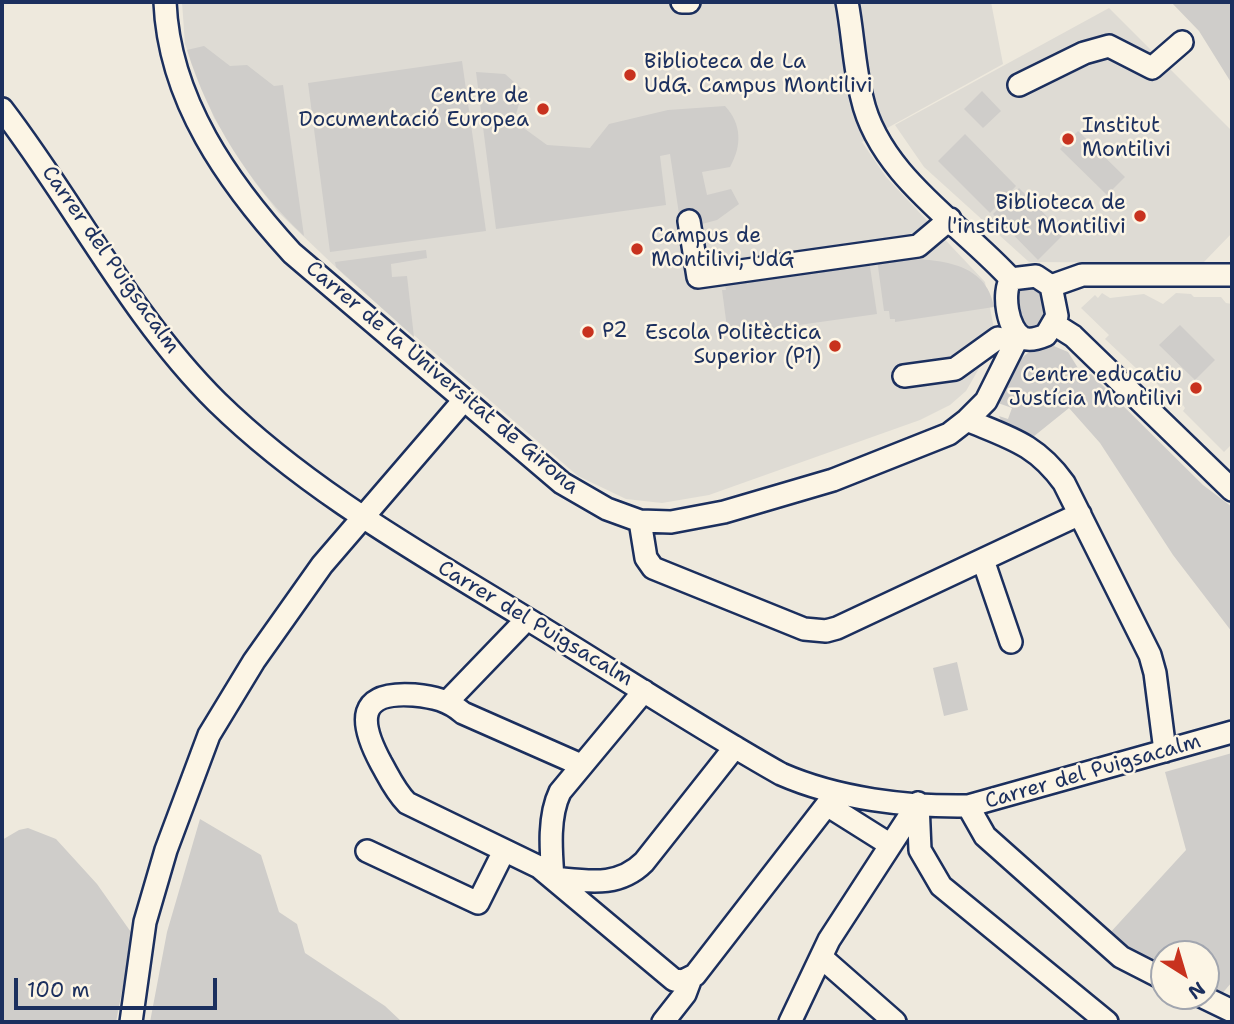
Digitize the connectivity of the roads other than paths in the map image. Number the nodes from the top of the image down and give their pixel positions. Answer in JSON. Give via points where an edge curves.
{"nodes":[{"id":1,"x":165,"y":2,"type":"edge"},
{"id":2,"x":682,"y":2,"type":"edge"},
{"id":3,"x":689,"y":2,"type":"edge"},
{"id":4,"x":847,"y":2,"type":"edge"},
{"id":5,"x":1182,"y":42,"type":"dead end"},
{"id":6,"x":1019,"y":85,"type":"dead end"},
{"id":7,"x":2,"y":108,"type":"edge"},
{"id":8,"x":950,"y":219,"type":"junction"},
{"id":9,"x":690,"y":221,"type":"dead end"},
{"id":10,"x":1232,"y":275,"type":"edge"},
{"id":11,"x":1011,"y":279,"type":"junction"},
{"id":12,"x":1051,"y":286,"type":"junction"},
{"id":13,"x":1054,"y":324,"type":"junction"},
{"id":14,"x":1018,"y":340,"type":"junction"},
{"id":15,"x":904,"y":376,"type":"dead end"},
{"id":16,"x":464,"y":400,"type":"junction"},
{"id":17,"x":967,"y":420,"type":"junction"},
{"id":18,"x":1232,"y":490,"type":"edge"},
{"id":19,"x":1080,"y":514,"type":"junction"},
{"id":20,"x":365,"y":516,"type":"junction"},
{"id":21,"x":640,"y":521,"type":"junction"},
{"id":22,"x":983,"y":560,"type":"junction"},
{"id":23,"x":527,"y":618,"type":"junction"},
{"id":24,"x":1011,"y":642,"type":"dead end"},
{"id":25,"x":645,"y":691,"type":"junction"},
{"id":26,"x":448,"y":701,"type":"junction"},
{"id":27,"x":1232,"y":732,"type":"edge"},
{"id":28,"x":735,"y":747,"type":"junction"},
{"id":29,"x":1166,"y":751,"type":"junction"},
{"id":30,"x":581,"y":765,"type":"junction"},
{"id":31,"x":831,"y":799,"type":"junction"},
{"id":32,"x":918,"y":803,"type":"junction"},
{"id":33,"x":968,"y":806,"type":"junction"},
{"id":34,"x":889,"y":844,"type":"junction"},
{"id":35,"x":367,"y":851,"type":"dead end"},
{"id":36,"x":504,"y":851,"type":"junction"},
{"id":37,"x":553,"y":878,"type":"junction"},
{"id":38,"x":821,"y":957,"type":"junction"},
{"id":39,"x":1150,"y":972,"type":"edge"},
{"id":40,"x":691,"y":978,"type":"junction"},
{"id":41,"x":131,"y":1022,"type":"edge"},
{"id":42,"x":663,"y":1022,"type":"edge"},
{"id":43,"x":790,"y":1022,"type":"edge"},
{"id":44,"x":895,"y":1022,"type":"edge"},
{"id":45,"x":1107,"y":1022,"type":"edge"}],
"edges":[{"from":1,"to":16,"type":"street","name":"Carrer de la Universitat de Girona","via":[[174,58],[191,110],[239,192],[292,253]]},
{"from":2,"to":3,"type":"street"},
{"from":4,"to":8,"type":"street","via":[[867,116],[892,159]]},
{"from":5,"to":6,"type":"street","via":[[1152,68],[1109,46]]},
{"from":7,"to":20,"type":"street","name":"Carrer del Puigsacalm","via":[[180,361],[218,402],[289,463]]},
{"from":8,"to":9,"type":"street","via":[[918,246],[715,281],[698,277]]},
{"from":8,"to":11,"type":"street"},
{"from":10,"to":12,"type":"street","via":[[1082,275]]},
{"from":11,"to":12,"type":"street","via":[[1036,276]]},
{"from":11,"to":14,"type":"street","via":[[1009,309]]},
{"from":12,"to":13,"type":"street","via":[[1057,307]]},
{"from":13,"to":14,"type":"street","via":[[1046,335]]},
{"from":13,"to":18,"type":"street","via":[[1073,336]]},
{"from":14,"to":15,"type":"street","via":[[998,338],[955,369]]},
{"from":14,"to":17,"type":"street","name":"Carrer de la Universitat de Girona","via":[[986,401]]},
{"from":16,"to":20,"type":"street"},
{"from":16,"to":21,"type":"street","name":"Carrer de la Universitat de Girona","via":[[562,483],[607,509]]},
{"from":17,"to":19,"type":"street","via":[[1017,439],[1037,452],[1064,483]]},
{"from":17,"to":21,"type":"street","name":"Carrer de la Universitat de Girona","via":[[949,434],[832,480],[687,521]]},
{"from":19,"to":22,"type":"street"},
{"from":19,"to":29,"type":"street","via":[[1150,655]]},
{"from":20,"to":23,"type":"street","name":"Carrer del Puigsacalm","via":[[399,542]]},
{"from":20,"to":41,"type":"street","via":[[323,565],[254,661],[209,735],[145,922]]},
{"from":21,"to":22,"type":"street","via":[[646,558],[653,568],[816,631],[837,628]]},
{"from":22,"to":24,"type":"street"},
{"from":23,"to":25,"type":"street","name":"Carrer del Puigsacalm"},
{"from":23,"to":26,"type":"street"},
{"from":25,"to":28,"type":"street","name":"Carrer del Puigsacalm"},
{"from":25,"to":30,"type":"street"},
{"from":26,"to":30,"type":"street","via":[[463,713]]},
{"from":26,"to":36,"type":"street","via":[[399,694],[377,699],[365,718],[368,738],[407,803]]},
{"from":27,"to":29,"type":"street","name":"Carrer del Puigsacalm"},
{"from":28,"to":31,"type":"street","name":"Carrer del Puigsacalm"},
{"from":28,"to":37,"type":"street","via":[[628,876],[596,882]]},
{"from":29,"to":33,"type":"street","name":"Carrer del Puigsacalm"},
{"from":30,"to":37,"type":"street","via":[[555,802]]},
{"from":31,"to":32,"type":"street","name":"Carrer del Puigsacalm"},
{"from":31,"to":34,"type":"street"},
{"from":31,"to":40,"type":"street"},
{"from":32,"to":33,"type":"street","name":"Carrer del Puigsacalm"},
{"from":32,"to":34,"type":"street"},
{"from":32,"to":45,"type":"street","via":[[920,850],[941,886]]},
{"from":33,"to":39,"type":"street","via":[[985,836],[1121,957]]},
{"from":34,"to":38,"type":"street"},
{"from":35,"to":36,"type":"street","via":[[478,903]]},
{"from":36,"to":37,"type":"street"},
{"from":37,"to":40,"type":"street","via":[[665,974],[674,980]]},
{"from":38,"to":43,"type":"street"},
{"from":38,"to":44,"type":"street"},
{"from":40,"to":42,"type":"street","via":[[685,994]]}]}
